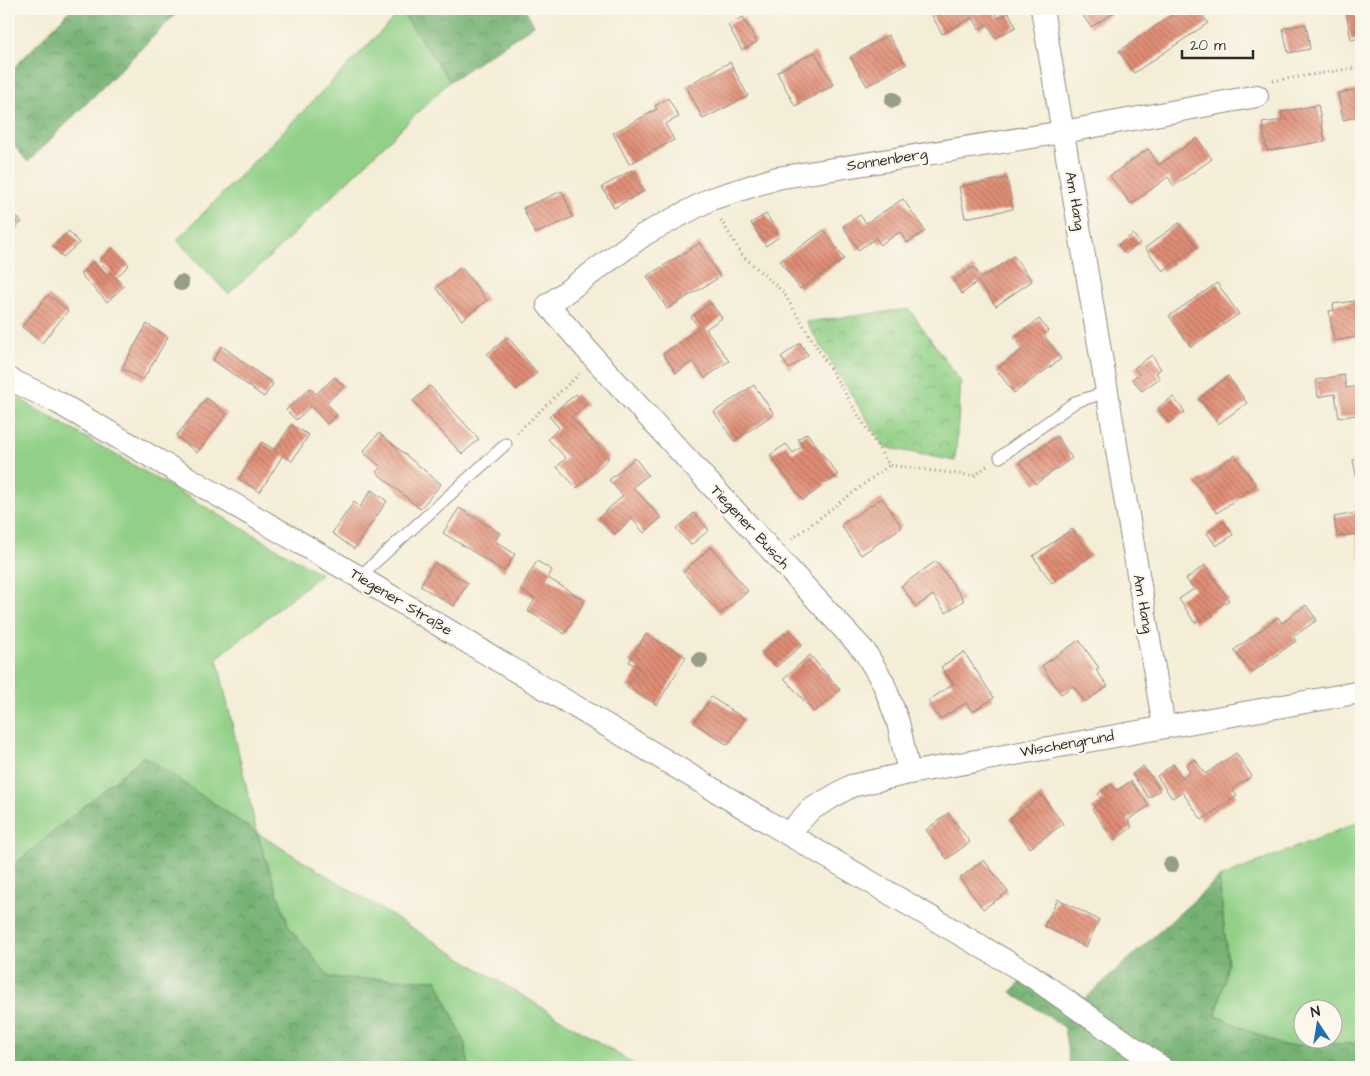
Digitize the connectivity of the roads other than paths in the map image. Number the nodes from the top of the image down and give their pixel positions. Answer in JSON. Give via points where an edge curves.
{"nodes":[{"id":1,"x":1042,"y":9,"type":"edge"},
{"id":2,"x":1256,"y":96,"type":"road end"},
{"id":3,"x":1063,"y":132,"type":"junction"},
{"id":4,"x":548,"y":305,"type":"joint"},
{"id":5,"x":9,"y":379,"type":"edge"},
{"id":6,"x":1107,"y":392,"type":"junction"},
{"id":7,"x":506,"y":444,"type":"road end"},
{"id":8,"x":1000,"y":457,"type":"road end"},
{"id":9,"x":360,"y":577,"type":"junction"},
{"id":10,"x":1361,"y":692,"type":"edge"},
{"id":11,"x":1164,"y":727,"type":"junction"},
{"id":12,"x":909,"y":773,"type":"junction"},
{"id":13,"x":788,"y":834,"type":"junction"},
{"id":14,"x":1161,"y":1067,"type":"edge"}],
"edges":[{"from":1,"to":3,"type":"street","name":"Am Hang"},
{"from":2,"to":3,"type":"street","name":"Sonnenberg"},
{"from":3,"to":4,"type":"street","name":"Sonnenberg","via":[[777,178],[711,199],[645,234]]},
{"from":3,"to":6,"type":"street","name":"Am Hang"},
{"from":4,"to":12,"type":"street","name":"Tiegener Busch","via":[[865,652],[884,682],[898,722]]},
{"from":5,"to":9,"type":"street","name":"Tiegener Straße","via":[[57,402]]},
{"from":6,"to":8,"type":"lane","via":[[1076,402]]},
{"from":6,"to":11,"type":"street","name":"Am Hang"},
{"from":7,"to":9,"type":"lane"},
{"from":9,"to":13,"type":"street","name":"Tiegener Straße"},
{"from":10,"to":11,"type":"street","name":"Wischengrund"},
{"from":11,"to":12,"type":"street","name":"Wischengrund"},
{"from":12,"to":13,"type":"street","name":"Wischengrund","via":[[851,786],[810,810]]},
{"from":13,"to":14,"type":"street","name":"Tiegener Straße","via":[[1030,975]]}]}
